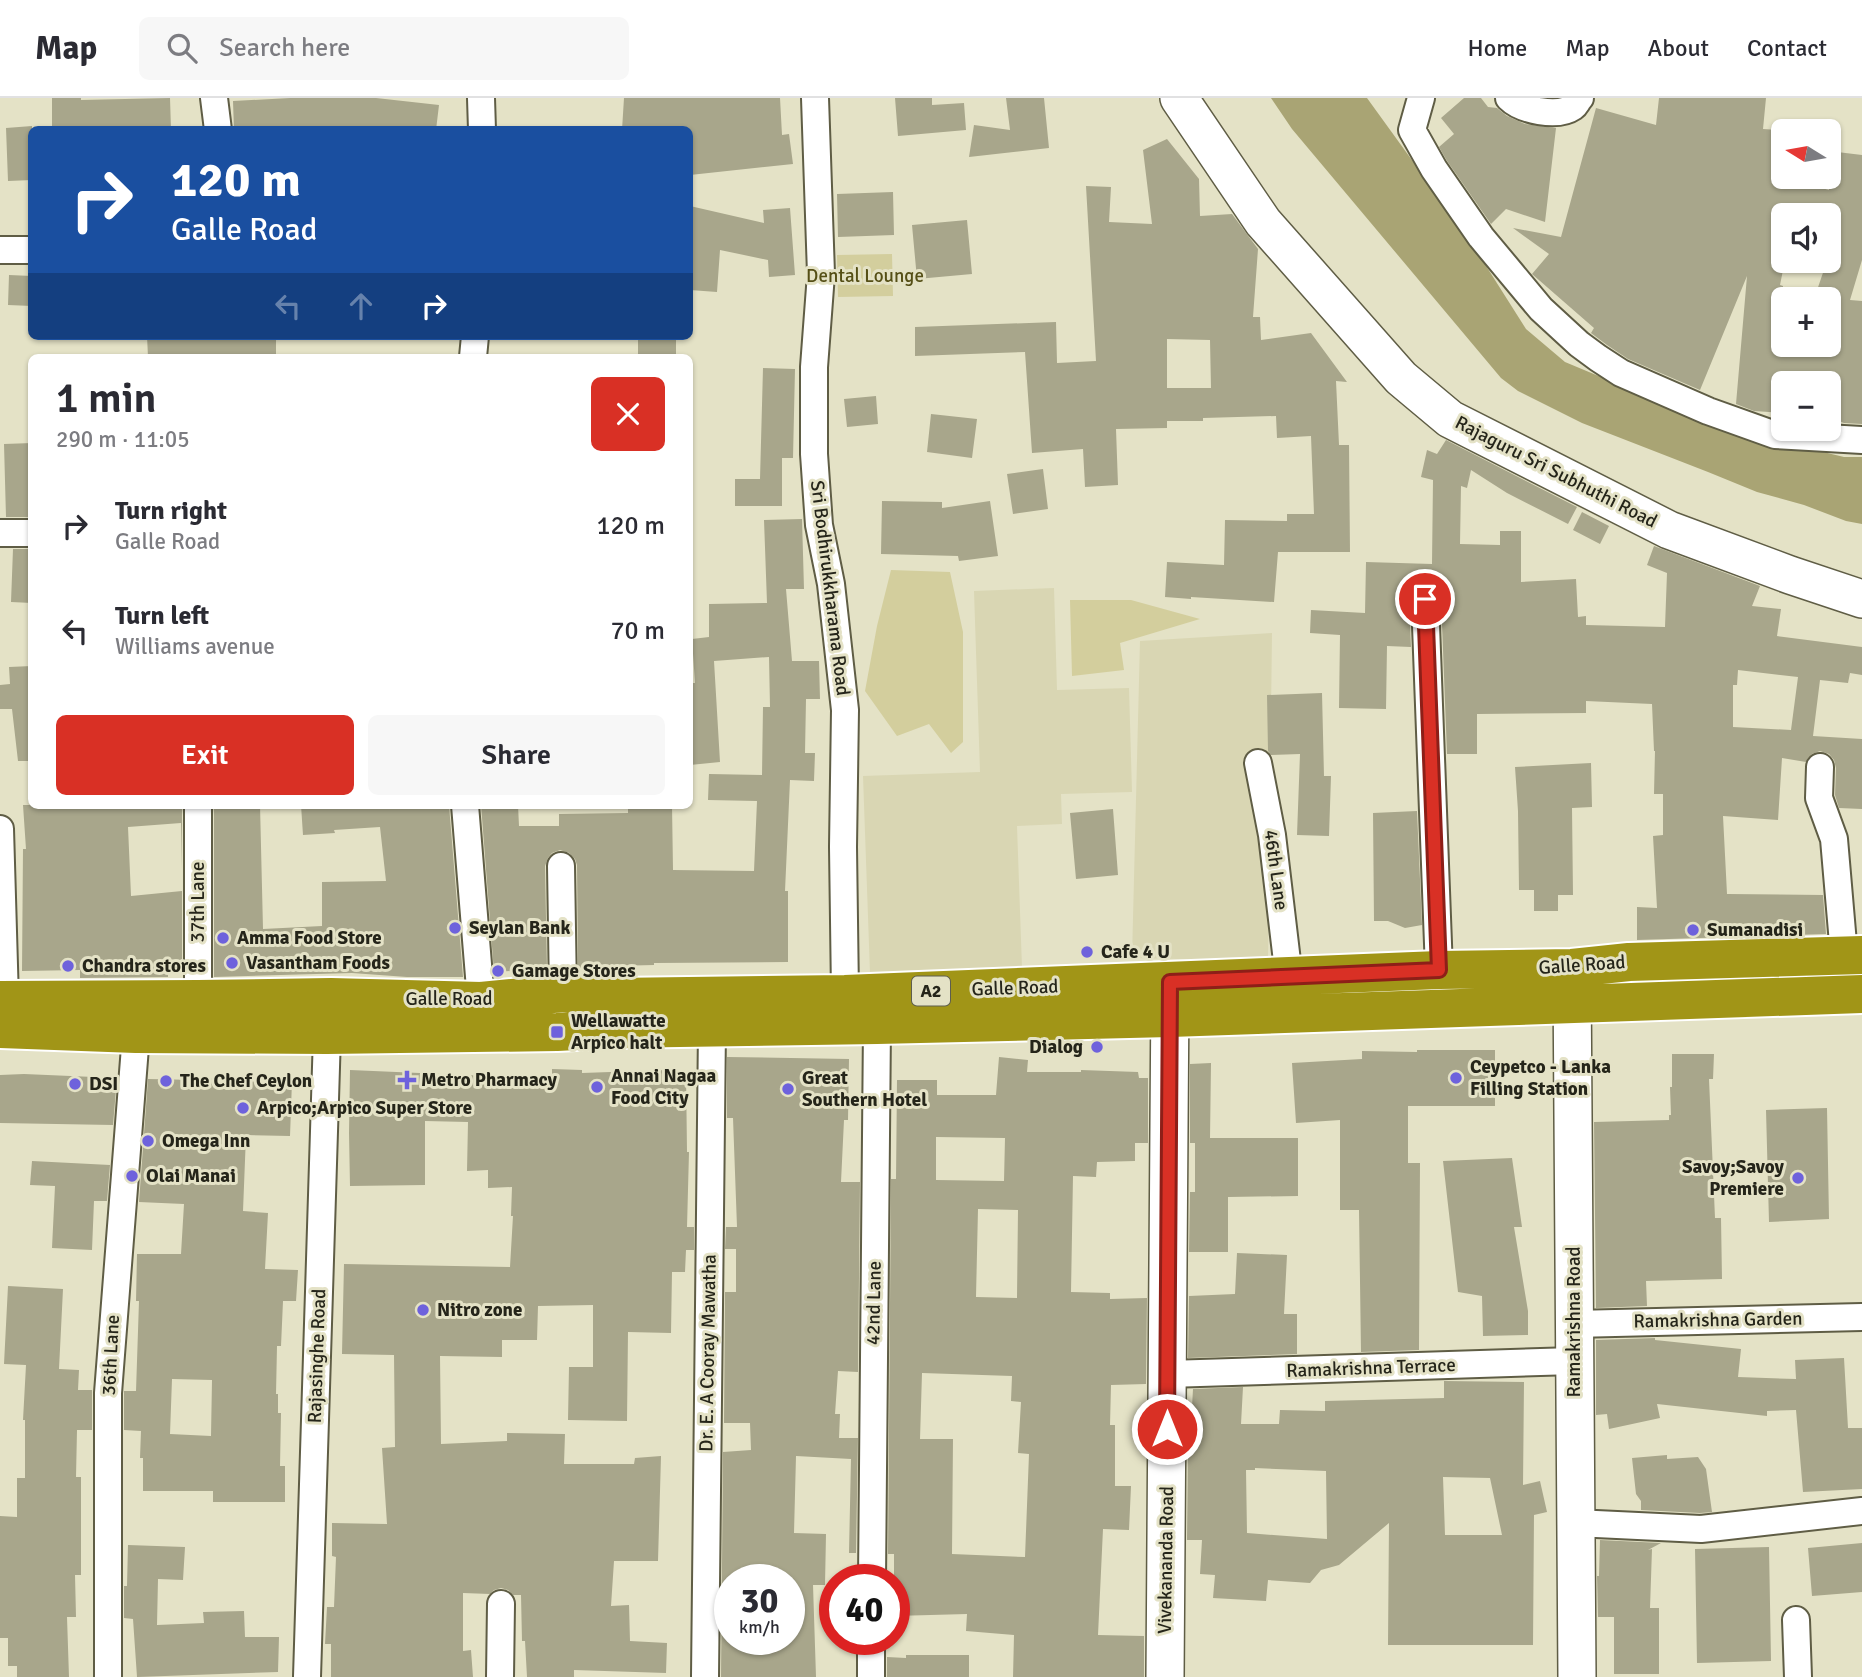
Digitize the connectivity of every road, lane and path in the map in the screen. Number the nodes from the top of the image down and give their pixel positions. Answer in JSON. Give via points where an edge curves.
{"nodes":[{"id":1,"x":214,"y":98,"type":"edge"},
{"id":2,"x":481,"y":98,"type":"edge"},
{"id":3,"x":815,"y":98,"type":"edge"},
{"id":4,"x":1179,"y":98,"type":"edge"},
{"id":5,"x":1421,"y":98,"type":"edge"},
{"id":6,"x":1508,"y":98,"type":"edge"},
{"id":7,"x":1576,"y":103,"type":"edge"},
{"id":8,"x":218,"y":126,"type":"edge"},
{"id":9,"x":482,"y":126,"type":"edge"},
{"id":10,"x":0,"y":250,"type":"edge"},
{"id":11,"x":28,"y":250,"type":"edge"},
{"id":12,"x":1862,"y":440,"type":"edge"},
{"id":13,"x":0,"y":533,"type":"edge"},
{"id":14,"x":28,"y":533,"type":"edge"},
{"id":15,"x":1862,"y":598,"type":"edge"},
{"id":16,"x":1425,"y":599,"type":"dead end"},
{"id":17,"x":1258,"y":763,"type":"dead end"},
{"id":18,"x":1820,"y":767,"type":"dead end"},
{"id":19,"x":198,"y":809,"type":"edge"},
{"id":20,"x":465,"y":809,"type":"edge"},
{"id":21,"x":0,"y":829,"type":"edge"},
{"id":22,"x":561,"y":866,"type":"dead end"},
{"id":23,"x":1853,"y":955,"type":"edge"},
{"id":24,"x":1439,"y":970,"type":"junction"},
{"id":25,"x":1289,"y":978,"type":"junction"},
{"id":26,"x":1572,"y":986,"type":"junction"},
{"id":27,"x":563,"y":993,"type":"junction"},
{"id":28,"x":845,"y":994,"type":"junction"},
{"id":29,"x":1862,"y":994,"type":"edge"},
{"id":30,"x":198,"y":999,"type":"junction"},
{"id":31,"x":1170,"y":1000,"type":"junction"},
{"id":32,"x":481,"y":1001,"type":"junction"},
{"id":33,"x":2,"y":1009,"type":"edge"},
{"id":34,"x":877,"y":1025,"type":"junction"},
{"id":35,"x":712,"y":1028,"type":"junction"},
{"id":36,"x":136,"y":1034,"type":"junction"},
{"id":37,"x":327,"y":1035,"type":"junction"},
{"id":38,"x":1862,"y":1317,"type":"edge"},
{"id":39,"x":1574,"y":1324,"type":"junction"},
{"id":40,"x":1574,"y":1361,"type":"junction"},
{"id":41,"x":1168,"y":1374,"type":"junction"},
{"id":42,"x":1862,"y":1511,"type":"edge"},
{"id":43,"x":1575,"y":1523,"type":"junction"},
{"id":44,"x":872,"y":1564,"type":"edge"},
{"id":45,"x":501,"y":1604,"type":"dead end"},
{"id":46,"x":1796,"y":1620,"type":"dead end"},
{"id":47,"x":871,"y":1655,"type":"edge"},
{"id":48,"x":108,"y":1677,"type":"edge"},
{"id":49,"x":307,"y":1677,"type":"edge"},
{"id":50,"x":500,"y":1677,"type":"edge"},
{"id":51,"x":705,"y":1677,"type":"edge"},
{"id":52,"x":871,"y":1677,"type":"edge"},
{"id":53,"x":1165,"y":1677,"type":"edge"},
{"id":54,"x":1577,"y":1677,"type":"edge"},
{"id":55,"x":1798,"y":1677,"type":"edge"}],
"edges":[{"from":1,"to":8,"type":"street"},
{"from":2,"to":9,"type":"street"},
{"from":3,"to":28,"type":"street","name":"Sri Bodhirukkharama Road","via":[[821,274],[814,454],[818,525],[831,584],[845,710]]},
{"from":4,"to":15,"type":"street","name":"Rajaguru Sri Subhuthi Road","via":[[1263,222],[1401,378],[1450,419],[1669,530]]},
{"from":5,"to":12,"type":"street","via":[[1412,130],[1434,169],[1481,237],[1541,309],[1579,344],[1621,373],[1775,435]]},
{"from":6,"to":7,"type":"street","via":[[1543,113]]},
{"from":10,"to":11,"type":"street"},
{"from":13,"to":14,"type":"street"},
{"from":16,"to":24,"type":"street"},
{"from":17,"to":25,"type":"street","name":"46th Lane","via":[[1272,835]]},
{"from":18,"to":23,"type":"street","via":[[1819,798],[1834,839]]},
{"from":19,"to":30,"type":"street","name":"37th Lane"},
{"from":20,"to":32,"type":"street"},
{"from":21,"to":33,"type":"street"},
{"from":22,"to":27,"type":"street"},
{"from":23,"to":26,"type":"highway","name":"Galle Road","number":"A2","via":[[1629,962]]},
{"from":24,"to":25,"type":"highway","name":"Galle Road","number":"A2"},
{"from":24,"to":26,"type":"highway","name":"Galle Road","number":"A2"},
{"from":25,"to":31,"type":"highway","name":"Galle Road","number":"A2"},
{"from":26,"to":29,"type":"highway","name":"Galle Road","number":"A2"},
{"from":26,"to":31,"type":"highway","name":"Galle Road","number":"A2"},
{"from":26,"to":39,"type":"street","name":"Ramakrishna Road"},
{"from":27,"to":28,"type":"highway","name":"Galle Road","number":"A2","via":[[614,997]]},
{"from":27,"to":32,"type":"highway","name":"Galle Road","number":"A2"},
{"from":28,"to":31,"type":"highway","name":"Galle Road","number":"A2"},
{"from":30,"to":32,"type":"highway","name":"Galle Road","number":"A2"},
{"from":30,"to":33,"type":"highway","name":"Galle Road","number":"A2"},
{"from":31,"to":34,"type":"highway","name":"Galle Road","number":"A2"},
{"from":31,"to":41,"type":"street","name":"Vivekananda Road"},
{"from":33,"to":36,"type":"highway","name":"Galle Road","number":"A2"},
{"from":34,"to":35,"type":"highway","name":"Galle Road","number":"A2"},
{"from":34,"to":44,"type":"street","name":"42nd Lane"},
{"from":35,"to":37,"type":"highway","name":"Galle Road","number":"A2"},
{"from":35,"to":51,"type":"street","name":"Dr. E. A Cooray Mawatha"},
{"from":36,"to":37,"type":"highway","name":"Galle Road","number":"A2"},
{"from":36,"to":48,"type":"street","name":"36th Lane","via":[[108,1393]]},
{"from":37,"to":49,"type":"street","name":"Rajasinghe Road"},
{"from":38,"to":39,"type":"street","name":"Ramakrishna Garden"},
{"from":39,"to":40,"type":"street","name":"Ramakrishna Road"},
{"from":40,"to":41,"type":"street","name":"Ramakrishna Terrace"},
{"from":40,"to":43,"type":"street","name":"Ramakrishna Road"},
{"from":41,"to":53,"type":"street","name":"Vivekananda Road"},
{"from":42,"to":43,"type":"street","via":[[1701,1530]]},
{"from":43,"to":54,"type":"street","name":"Ramakrishna Road"},
{"from":45,"to":50,"type":"street"},
{"from":46,"to":55,"type":"street"},
{"from":47,"to":52,"type":"street"}]}
